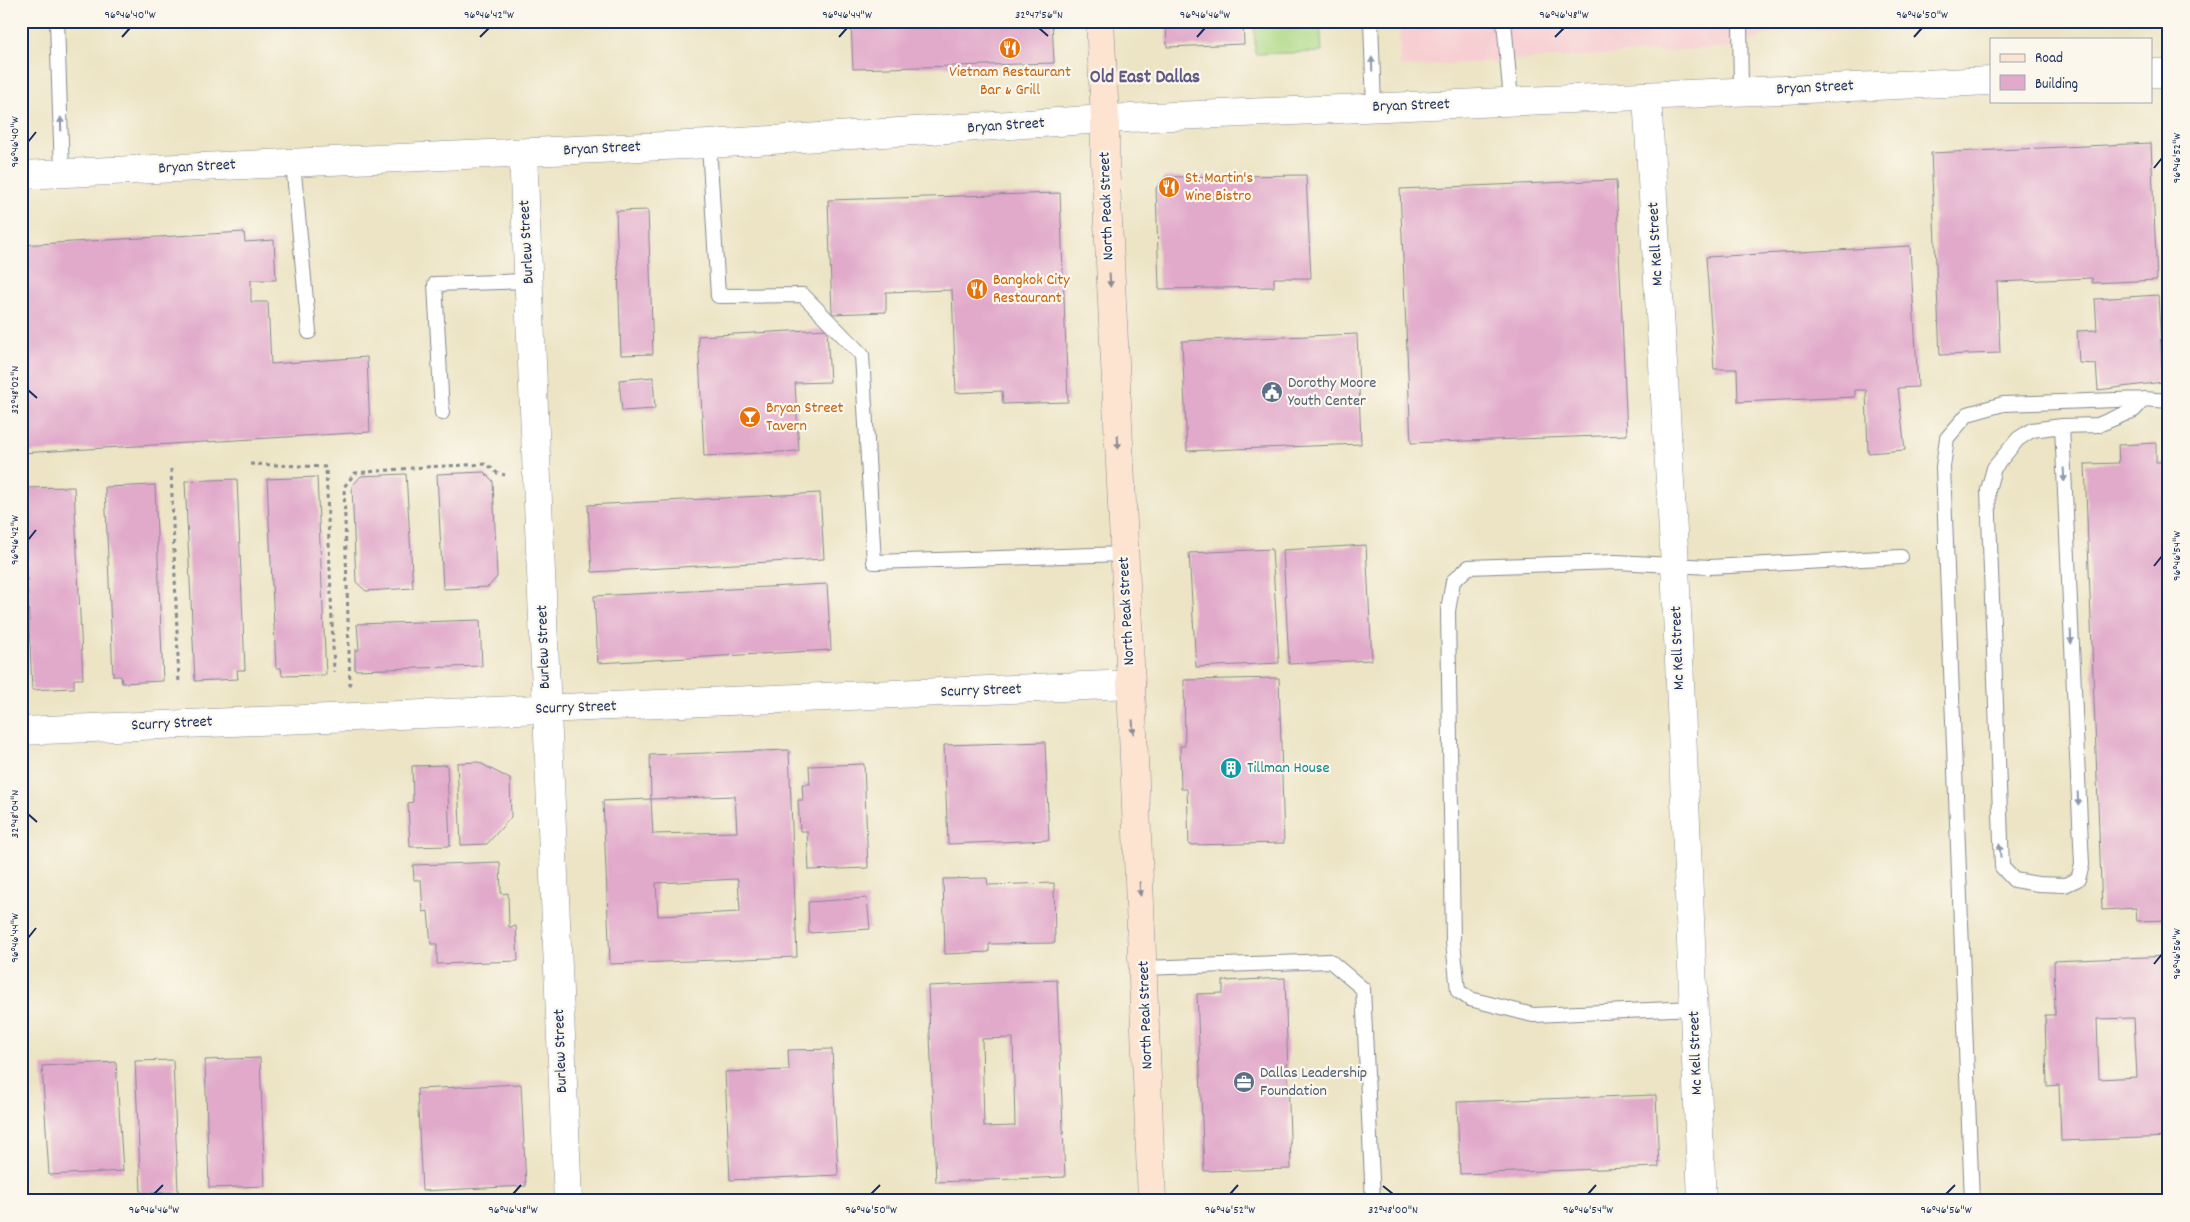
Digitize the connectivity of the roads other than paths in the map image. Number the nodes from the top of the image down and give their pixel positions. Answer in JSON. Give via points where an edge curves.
{"nodes":[{"id":1,"x":57,"y":21,"type":"edge"},
{"id":2,"x":1100,"y":21,"type":"edge"},
{"id":3,"x":1371,"y":21,"type":"edge"},
{"id":4,"x":1504,"y":21,"type":"edge"},
{"id":5,"x":1740,"y":21,"type":"edge"},
{"id":6,"x":2152,"y":73,"type":"edge"},
{"id":7,"x":2169,"y":73,"type":"edge"},
{"id":8,"x":1990,"y":80,"type":"edge"},
{"id":9,"x":1741,"y":92,"type":"junction"},
{"id":10,"x":1647,"y":96,"type":"junction"},
{"id":11,"x":1511,"y":102,"type":"junction"},
{"id":12,"x":1374,"y":107,"type":"junction"},
{"id":13,"x":1105,"y":119,"type":"junction"},
{"id":14,"x":709,"y":144,"type":"junction"},
{"id":15,"x":523,"y":153,"type":"junction"},
{"id":16,"x":294,"y":163,"type":"junction"},
{"id":17,"x":62,"y":173,"type":"junction"},
{"id":18,"x":21,"y":175,"type":"edge"},
{"id":19,"x":529,"y":281,"type":"junction"},
{"id":20,"x":309,"y":332,"type":"dead end"},
{"id":21,"x":2144,"y":399,"type":"junction"},
{"id":22,"x":2169,"y":401,"type":"edge"},
{"id":23,"x":442,"y":413,"type":"dead end"},
{"id":24,"x":2062,"y":426,"type":"junction"},
{"id":25,"x":1124,"y":554,"type":"junction"},
{"id":26,"x":1900,"y":558,"type":"dead end"},
{"id":27,"x":1675,"y":565,"type":"junction"},
{"id":28,"x":1131,"y":684,"type":"junction"},
{"id":29,"x":547,"y":709,"type":"junction"},
{"id":30,"x":21,"y":731,"type":"edge"},
{"id":31,"x":1144,"y":968,"type":"junction"},
{"id":32,"x":1695,"y":1008,"type":"junction"},
{"id":33,"x":568,"y":1201,"type":"edge"},
{"id":34,"x":1152,"y":1201,"type":"edge"},
{"id":35,"x":1373,"y":1201,"type":"edge"},
{"id":36,"x":1702,"y":1201,"type":"edge"},
{"id":37,"x":1972,"y":1201,"type":"edge"}],
"edges":[{"from":17,"to":1,"type":"lane","one_way":true},
{"from":2,"to":13,"type":"main road","name":"North Peak Street"},
{"from":12,"to":3,"type":"lane","one_way":true},
{"from":4,"to":11,"type":"lane"},
{"from":5,"to":9,"type":"lane"},
{"from":6,"to":7,"type":"street"},
{"from":8,"to":9,"type":"street","name":"Bryan Street"},
{"from":9,"to":10,"type":"street","name":"Bryan Street"},
{"from":10,"to":11,"type":"street","name":"Bryan Street"},
{"from":10,"to":27,"type":"street","name":"Mc Kell Street"},
{"from":11,"to":12,"type":"street","name":"Bryan Street"},
{"from":12,"to":13,"type":"street","name":"Bryan Street"},
{"from":13,"to":14,"type":"street","name":"Bryan Street"},
{"from":13,"to":25,"type":"main road","name":"North Peak Street","one_way":true},
{"from":14,"to":15,"type":"street","name":"Bryan Street"},
{"from":14,"to":25,"type":"lane","via":[[718,296],[803,295],[862,356],[874,562]]},
{"from":15,"to":16,"type":"street","name":"Bryan Street"},
{"from":15,"to":19,"type":"street","name":"Burlew Street"},
{"from":16,"to":17,"type":"street","name":"Bryan Street"},
{"from":16,"to":20,"type":"lane"},
{"from":17,"to":18,"type":"street","name":"Bryan Street"},
{"from":19,"to":23,"type":"lane","via":[[435,284]]},
{"from":19,"to":29,"type":"street","name":"Burlew Street"},
{"from":21,"to":22,"type":"lane"},
{"from":21,"to":24,"type":"lane","via":[[2134,410],[2098,425]]},
{"from":21,"to":37,"type":"lane","via":[[2002,404],[1968,414],[1947,438],[1943,467]]},
{"from":24,"to":24,"type":"lane","one_way":true,"via":[[2082,865],[2078,879],[2065,885],[2014,880],[2002,867],[1988,490],[1994,468],[2018,439],[2032,430]]},
{"from":25,"to":28,"type":"main road","name":"North Peak Street"},
{"from":26,"to":27,"type":"lane"},
{"from":27,"to":32,"type":"street","name":"Mc Kell Street"},
{"from":27,"to":32,"type":"lane","via":[[1616,562],[1469,567],[1453,581],[1448,611],[1453,942],[1458,991],[1470,1000],[1533,1015]]},
{"from":28,"to":29,"type":"street","name":"Scurry Street"},
{"from":28,"to":31,"type":"main road","name":"North Peak Street","one_way":true},
{"from":29,"to":30,"type":"street","name":"Scurry Street"},
{"from":29,"to":33,"type":"street","name":"Burlew Street"},
{"from":31,"to":34,"type":"main road","name":"North Peak Street"},
{"from":31,"to":35,"type":"lane","via":[[1330,961],[1362,989]]},
{"from":32,"to":36,"type":"street","name":"Mc Kell Street"}]}
